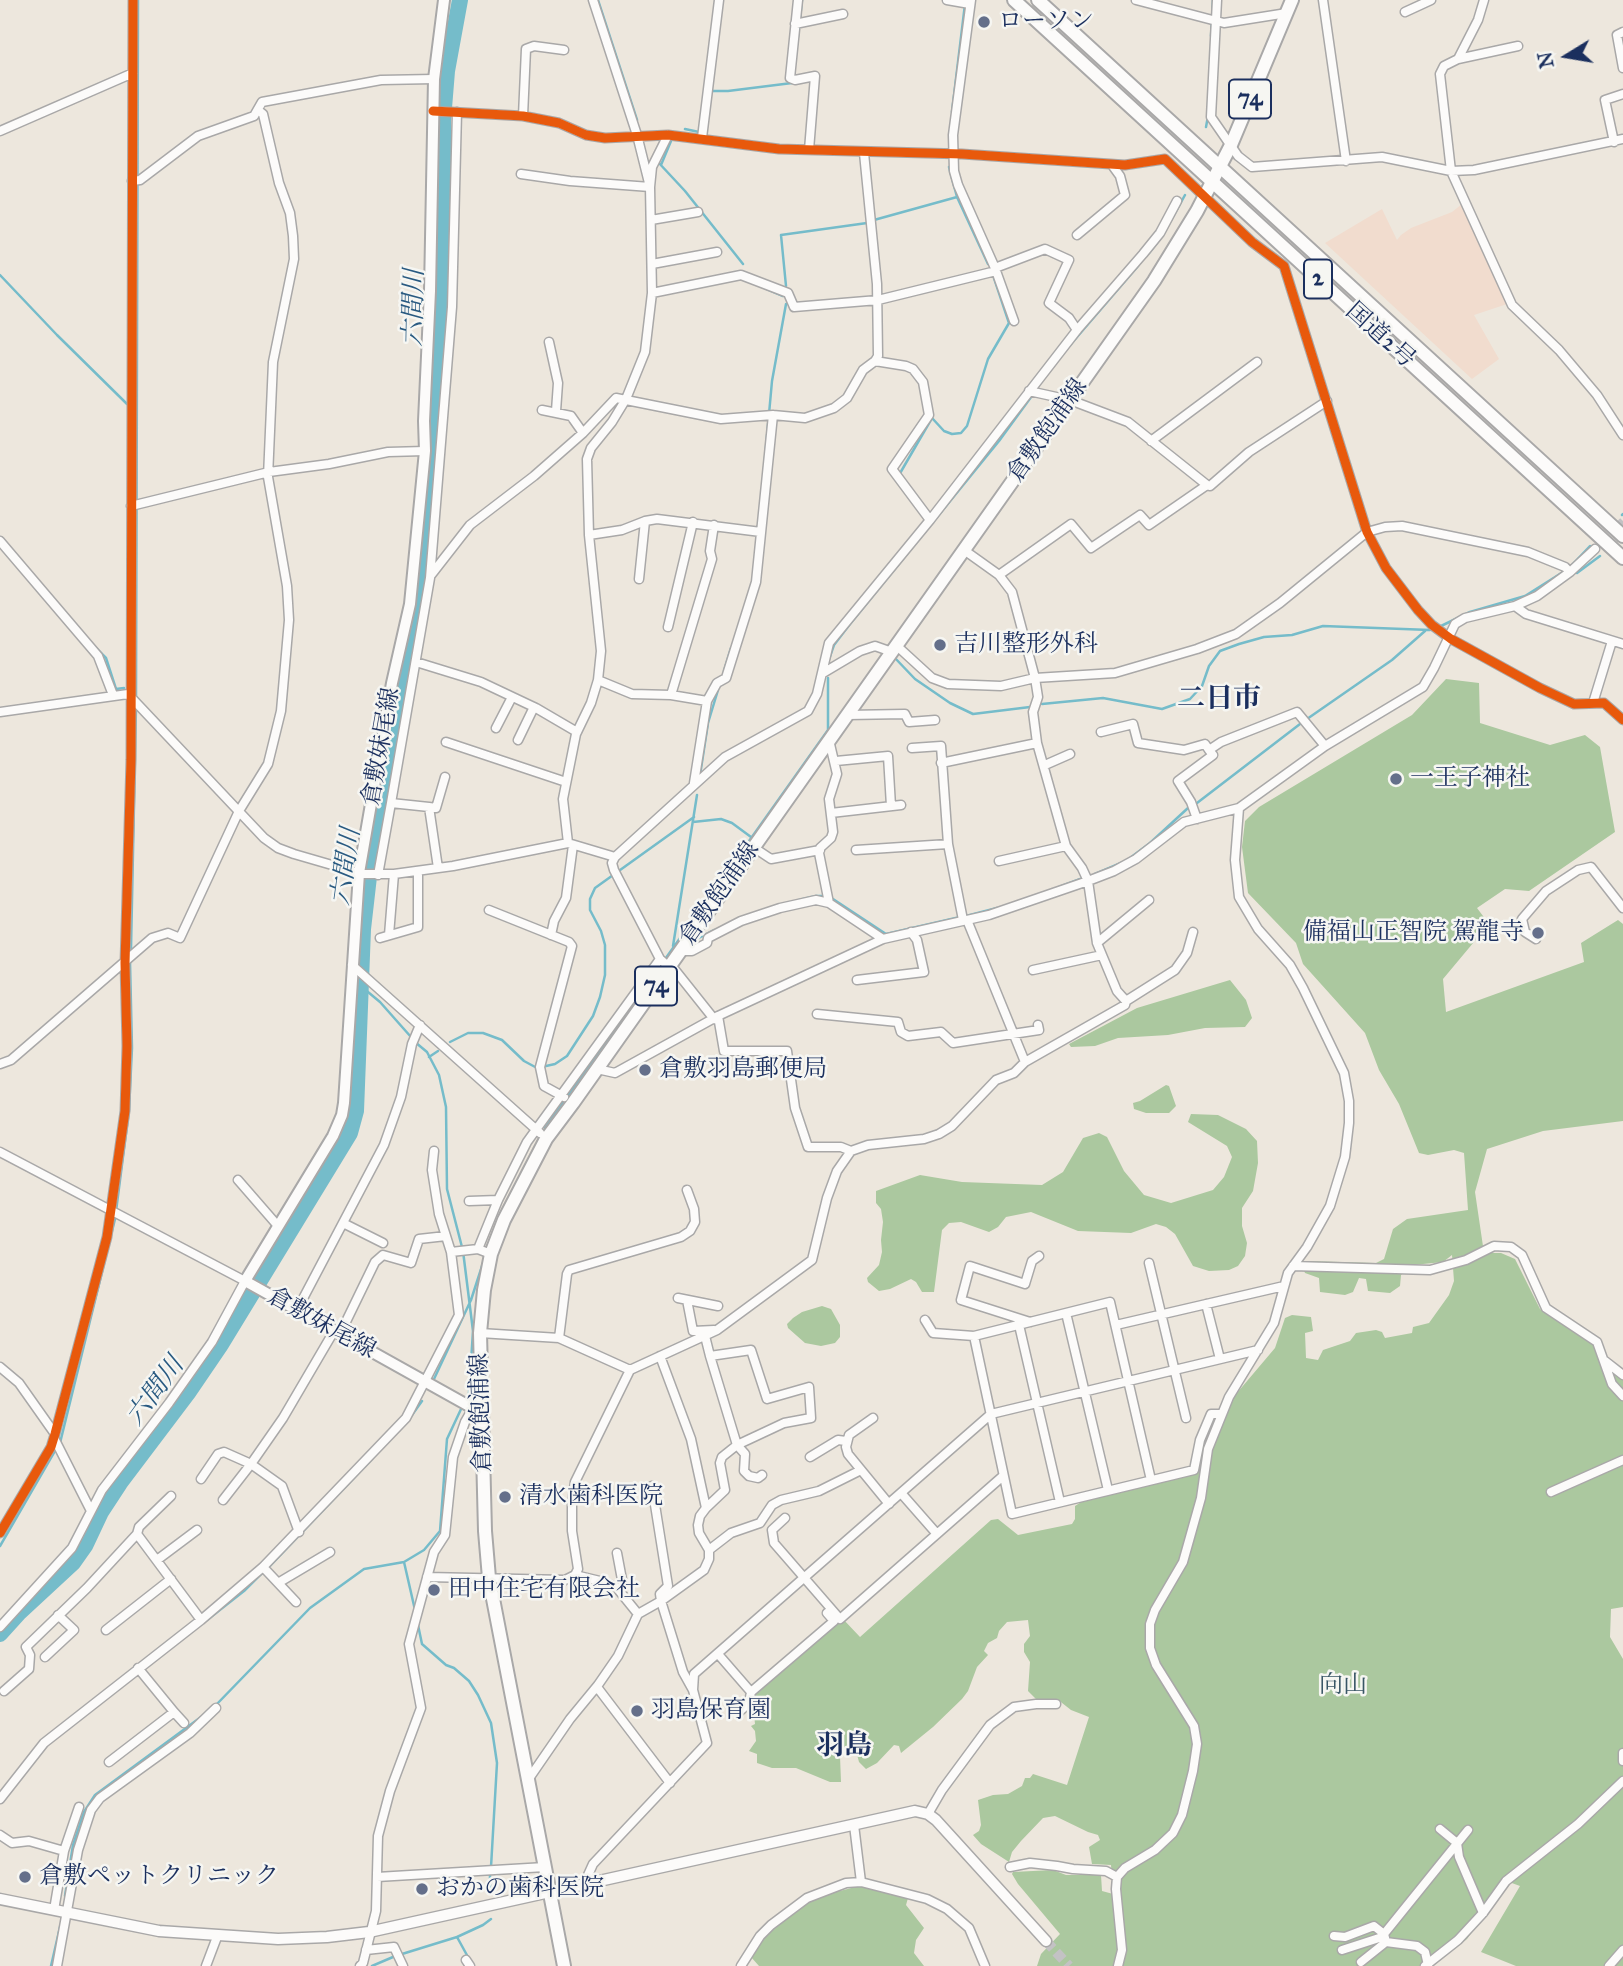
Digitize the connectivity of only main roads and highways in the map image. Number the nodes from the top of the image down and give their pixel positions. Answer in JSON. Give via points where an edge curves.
{"nodes":[{"id":1,"x":444,"y":0,"type":"edge"},
{"id":2,"x":1014,"y":0,"type":"edge"},
{"id":3,"x":1038,"y":0,"type":"edge"},
{"id":4,"x":1292,"y":0,"type":"edge"},
{"id":5,"x":1220,"y":166,"type":"junction"},
{"id":6,"x":1212,"y":182,"type":"junction"},
{"id":7,"x":1623,"y":536,"type":"edge"},
{"id":8,"x":1623,"y":558,"type":"edge"},
{"id":9,"x":471,"y":1406,"type":"junction"},
{"id":10,"x":564,"y":1966,"type":"edge"}],
"edges":[{"from":1,"to":9,"type":"main road","name":"倉敷妹尾線","via":[[434,79],[422,576],[410,604],[392,682],[354,967],[342,1115],[246,1282]]},
{"from":2,"to":6,"type":"main road","name":"国道2号","number":"2"},
{"from":3,"to":5,"type":"main road","name":"国道2号","number":"2"},
{"from":4,"to":5,"type":"main road","name":"倉敷飽浦線","number":"74"},
{"from":5,"to":6,"type":"main road","name":"倉敷飽浦線","number":"74"},
{"from":5,"to":7,"type":"main road","name":"国道2号","number":"2"},
{"from":6,"to":8,"type":"main road","name":"国道2号","number":"2"},
{"from":6,"to":9,"type":"main road","name":"倉敷飽浦線","number":"74","via":[[1154,281],[681,951],[666,963],[597,1069],[567,1099],[542,1135],[491,1254]]},
{"from":9,"to":10,"type":"main road","name":"倉敷飽浦線","number":"74","via":[[489,1578]]}]}
